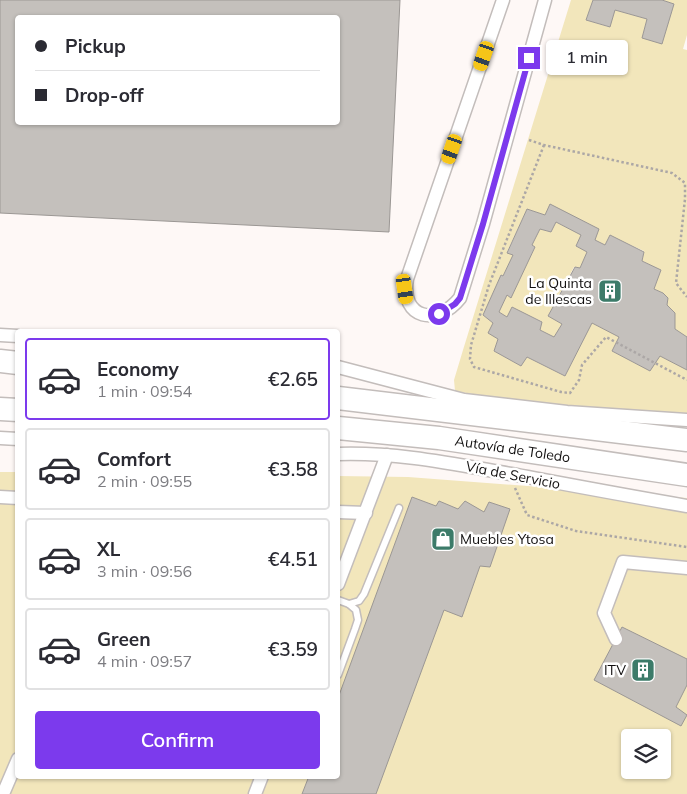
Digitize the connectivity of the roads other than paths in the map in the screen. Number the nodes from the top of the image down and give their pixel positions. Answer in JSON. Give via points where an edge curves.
{"nodes":[{"id":1,"x":503,"y":0,"type":"edge"},
{"id":2,"x":546,"y":0,"type":"edge"},
{"id":3,"x":0,"y":335,"type":"edge"},
{"id":4,"x":15,"y":336,"type":"edge"},
{"id":5,"x":0,"y":362,"type":"edge"},
{"id":6,"x":15,"y":363,"type":"edge"},
{"id":7,"x":340,"y":368,"type":"edge"},
{"id":8,"x":0,"y":374,"type":"edge"},
{"id":9,"x":15,"y":375,"type":"edge"},
{"id":10,"x":340,"y":398,"type":"edge"},
{"id":11,"x":0,"y":409,"type":"edge"},
{"id":12,"x":15,"y":410,"type":"edge"},
{"id":13,"x":687,"y":420,"type":"edge"},
{"id":14,"x":0,"y":421,"type":"edge"},
{"id":15,"x":15,"y":422,"type":"edge"},
{"id":16,"x":340,"y":428,"type":"edge"},
{"id":17,"x":0,"y":438,"type":"edge"},
{"id":18,"x":15,"y":439,"type":"edge"},
{"id":19,"x":687,"y":440,"type":"edge"},
{"id":20,"x":340,"y":454,"type":"edge"},
{"id":21,"x":387,"y":455,"type":"junction"},
{"id":22,"x":687,"y":475,"type":"edge"},
{"id":23,"x":0,"y":497,"type":"edge"},
{"id":24,"x":15,"y":498,"type":"edge"},
{"id":25,"x":687,"y":506,"type":"edge"},
{"id":26,"x":399,"y":508,"type":"dead end"},
{"id":27,"x":340,"y":512,"type":"edge"},
{"id":28,"x":366,"y":513,"type":"junction"},
{"id":29,"x":687,"y":568,"type":"edge"},
{"id":30,"x":340,"y":579,"type":"edge"},
{"id":31,"x":340,"y":601,"type":"edge"},
{"id":32,"x":349,"y":604,"type":"junction"},
{"id":33,"x":616,"y":639,"type":"dead end"},
{"id":34,"x":340,"y":670,"type":"edge"},
{"id":35,"x":15,"y":766,"type":"edge"},
{"id":36,"x":261,"y":779,"type":"edge"},
{"id":37,"x":3,"y":794,"type":"edge"},
{"id":38,"x":255,"y":794,"type":"edge"}],
"edges":[{"from":1,"to":2,"type":"street","via":[[407,279],[407,301],[420,314],[439,314],[460,298]]},
{"from":3,"to":4,"type":"street"},
{"from":5,"to":6,"type":"highway"},
{"from":7,"to":13,"type":"street","via":[[464,400],[567,412]]},
{"from":8,"to":9,"type":"highway"},
{"from":10,"to":19,"type":"highway","name":"Autovía de Toledo"},
{"from":11,"to":12,"type":"highway"},
{"from":14,"to":15,"type":"highway"},
{"from":16,"to":22,"type":"highway","name":"Autovía de Toledo","via":[[439,438]]},
{"from":17,"to":18,"type":"street"},
{"from":20,"to":21,"type":"street","name":"Vía de Servicio"},
{"from":21,"to":25,"type":"street","name":"Vía de Servicio","via":[[425,458]]},
{"from":21,"to":28,"type":"street"},
{"from":23,"to":24,"type":"street"},
{"from":26,"to":32,"type":"lane","via":[[364,594],[359,601]]},
{"from":27,"to":28,"type":"street"},
{"from":28,"to":30,"type":"street"},
{"from":29,"to":33,"type":"street","via":[[623,562],[604,613]]},
{"from":31,"to":32,"type":"lane"},
{"from":32,"to":34,"type":"lane","via":[[356,610],[358,620]]},
{"from":35,"to":37,"type":"street"},
{"from":36,"to":38,"type":"street"}]}
